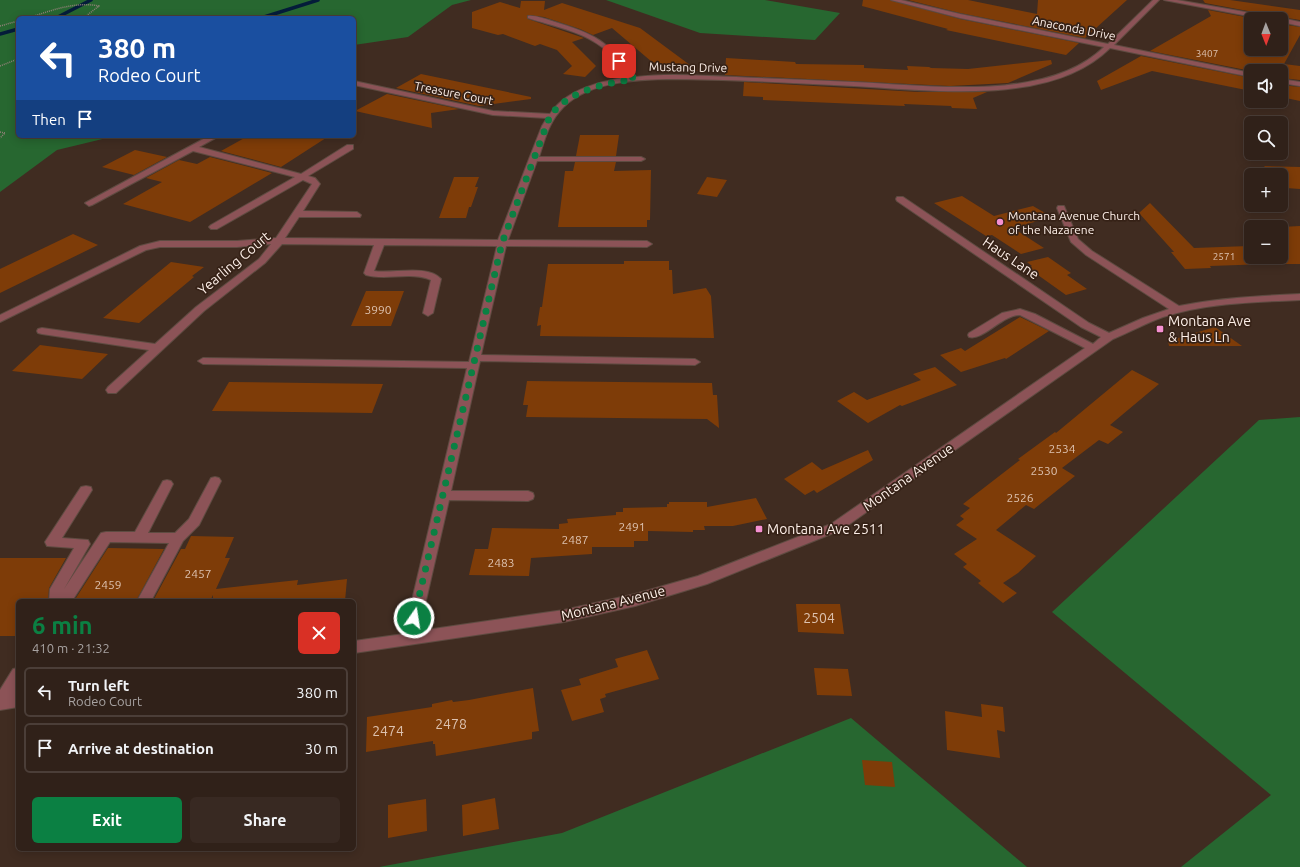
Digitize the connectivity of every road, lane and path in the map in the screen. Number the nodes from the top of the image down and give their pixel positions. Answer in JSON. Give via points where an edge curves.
{"nodes":[{"id":1,"x":894,"y":0,"type":"edge"},
{"id":2,"x":1156,"y":0,"type":"edge"},
{"id":3,"x":1167,"y":0,"type":"edge"},
{"id":4,"x":1244,"y":14,"type":"edge"},
{"id":5,"x":35,"y":16,"type":"edge"},
{"id":6,"x":86,"y":16,"type":"edge"},
{"id":7,"x":530,"y":17,"type":"dead end"},
{"id":8,"x":1288,"y":21,"type":"edge"},
{"id":9,"x":16,"y":22,"type":"edge"},
{"id":10,"x":1300,"y":24,"type":"edge"},
{"id":11,"x":0,"y":26,"type":"edge"},
{"id":12,"x":1109,"y":46,"type":"junction"},
{"id":13,"x":16,"y":60,"type":"edge"},
{"id":14,"x":0,"y":66,"type":"edge"},
{"id":15,"x":1244,"y":74,"type":"edge"},
{"id":16,"x":634,"y":79,"type":"junction"},
{"id":17,"x":1288,"y":82,"type":"edge"},
{"id":18,"x":356,"y":83,"type":"edge"},
{"id":19,"x":1300,"y":84,"type":"edge"},
{"id":20,"x":550,"y":116,"type":"junction"},
{"id":21,"x":0,"y":132,"type":"edge"},
{"id":22,"x":0,"y":138,"type":"edge"},
{"id":23,"x":211,"y":138,"type":"edge"},
{"id":24,"x":350,"y":147,"type":"dead end"},
{"id":25,"x":192,"y":148,"type":"junction"},
{"id":26,"x":533,"y":159,"type":"junction"},
{"id":27,"x":641,"y":159,"type":"dead end"},
{"id":28,"x":300,"y":176,"type":"junction"},
{"id":29,"x":900,"y":199,"type":"dead end"},
{"id":30,"x":89,"y":203,"type":"dead end"},
{"id":31,"x":1061,"y":208,"type":"dead end"},
{"id":32,"x":297,"y":214,"type":"junction"},
{"id":33,"x":357,"y":215,"type":"dead end"},
{"id":34,"x":214,"y":227,"type":"dead end"},
{"id":35,"x":279,"y":241,"type":"junction"},
{"id":36,"x":380,"y":242,"type":"junction"},
{"id":37,"x":502,"y":243,"type":"junction"},
{"id":38,"x":647,"y":244,"type":"dead end"},
{"id":39,"x":1300,"y":297,"type":"edge"},
{"id":40,"x":1178,"y":310,"type":"junction"},
{"id":41,"x":428,"y":313,"type":"dead end"},
{"id":42,"x":0,"y":319,"type":"edge"},
{"id":43,"x":42,"y":331,"type":"dead end"},
{"id":44,"x":973,"y":335,"type":"dead end"},
{"id":45,"x":1109,"y":337,"type":"junction"},
{"id":46,"x":157,"y":348,"type":"junction"},
{"id":47,"x":1093,"y":348,"type":"junction"},
{"id":48,"x":203,"y":361,"type":"dead end"},
{"id":49,"x":474,"y":362,"type":"junction"},
{"id":50,"x":695,"y":362,"type":"dead end"},
{"id":51,"x":112,"y":390,"type":"dead end"},
{"id":52,"x":215,"y":481,"type":"dead end"},
{"id":53,"x":167,"y":484,"type":"dead end"},
{"id":54,"x":86,"y":490,"type":"dead end"},
{"id":55,"x":443,"y":495,"type":"junction"},
{"id":56,"x":528,"y":496,"type":"dead end"},
{"id":57,"x":139,"y":537,"type":"junction"},
{"id":58,"x":178,"y":538,"type":"junction"},
{"id":59,"x":56,"y":599,"type":"edge"},
{"id":60,"x":65,"y":599,"type":"edge"},
{"id":61,"x":145,"y":599,"type":"edge"},
{"id":62,"x":410,"y":638,"type":"junction"},
{"id":63,"x":356,"y":647,"type":"edge"},
{"id":64,"x":16,"y":677,"type":"edge"},
{"id":65,"x":16,"y":700,"type":"edge"},
{"id":66,"x":0,"y":703,"type":"edge"}],
"edges":[{"from":1,"to":12,"type":"street","name":"Anaconda Drive"},
{"from":2,"to":12,"type":"street","name":"Mustang Drive"},
{"from":3,"to":4,"type":"street"},
{"from":5,"to":6,"type":"path","via":[[75,4],[92,2],[99,6]]},
{"from":7,"to":16,"type":"street","via":[[595,40],[611,52]]},
{"from":8,"to":10,"type":"street"},
{"from":9,"to":11,"type":"path"},
{"from":12,"to":15,"type":"street","name":"Anaconda Drive"},
{"from":12,"to":16,"type":"street","name":"Mustang Drive","via":[[1075,72],[1044,81],[1004,87],[958,88],[685,77]]},
{"from":13,"to":14,"type":"path"},
{"from":16,"to":20,"type":"street","name":"Mustang Drive","via":[[601,85],[574,96]]},
{"from":17,"to":19,"type":"street"},
{"from":18,"to":20,"type":"street","name":"Treasure Court","via":[[472,109]]},
{"from":20,"to":26,"type":"street","name":"Mustang Drive"},
{"from":21,"to":22,"type":"path","via":[[5,133]]},
{"from":23,"to":25,"type":"street"},
{"from":24,"to":28,"type":"street"},
{"from":25,"to":28,"type":"street"},
{"from":25,"to":30,"type":"street"},
{"from":26,"to":27,"type":"street"},
{"from":26,"to":37,"type":"street","name":"Mustang Drive"},
{"from":28,"to":32,"type":"street","via":[[316,184]]},
{"from":28,"to":34,"type":"street"},
{"from":29,"to":45,"type":"street","name":"Haus Lane","via":[[1085,325]]},
{"from":31,"to":40,"type":"street","via":[[1074,240],[1089,253]]},
{"from":32,"to":33,"type":"street"},
{"from":32,"to":35,"type":"street"},
{"from":35,"to":36,"type":"street","name":"Yearling Court"},
{"from":35,"to":42,"type":"street","via":[[160,244],[143,248]]},
{"from":35,"to":46,"type":"street","name":"Yearling Court","via":[[262,261],[200,309]]},
{"from":36,"to":37,"type":"street","name":"Yearling Court"},
{"from":36,"to":41,"type":"street","via":[[370,273],[432,276],[436,279]]},
{"from":37,"to":38,"type":"street","name":"Yearling Court"},
{"from":37,"to":49,"type":"street","name":"Mustang Drive"},
{"from":39,"to":40,"type":"street","name":"Montana Avenue","via":[[1209,303]]},
{"from":40,"to":45,"type":"street","name":"Montana Avenue","via":[[1159,315]]},
{"from":43,"to":46,"type":"street"},
{"from":44,"to":47,"type":"street","via":[[1008,314],[1016,312],[1031,316]]},
{"from":45,"to":47,"type":"street","name":"Montana Avenue"},
{"from":46,"to":51,"type":"street","name":"Yearling Court"},
{"from":47,"to":62,"type":"street","name":"Montana Avenue","via":[[836,527],[709,578],[635,600],[564,616]]},
{"from":48,"to":49,"type":"street"},
{"from":49,"to":50,"type":"street"},
{"from":49,"to":55,"type":"street","name":"Mustang Drive"},
{"from":52,"to":58,"type":"street","via":[[194,522]]},
{"from":53,"to":57,"type":"street"},
{"from":54,"to":59,"type":"street","via":[[52,542],[83,544],[57,589]]},
{"from":55,"to":56,"type":"street"},
{"from":55,"to":62,"type":"street","name":"Mustang Drive"},
{"from":57,"to":58,"type":"street"},
{"from":57,"to":60,"type":"street","via":[[106,537]]},
{"from":58,"to":61,"type":"street"},
{"from":62,"to":63,"type":"street","name":"Montana Avenue"},
{"from":64,"to":66,"type":"street"},
{"from":65,"to":66,"type":"street"}]}
